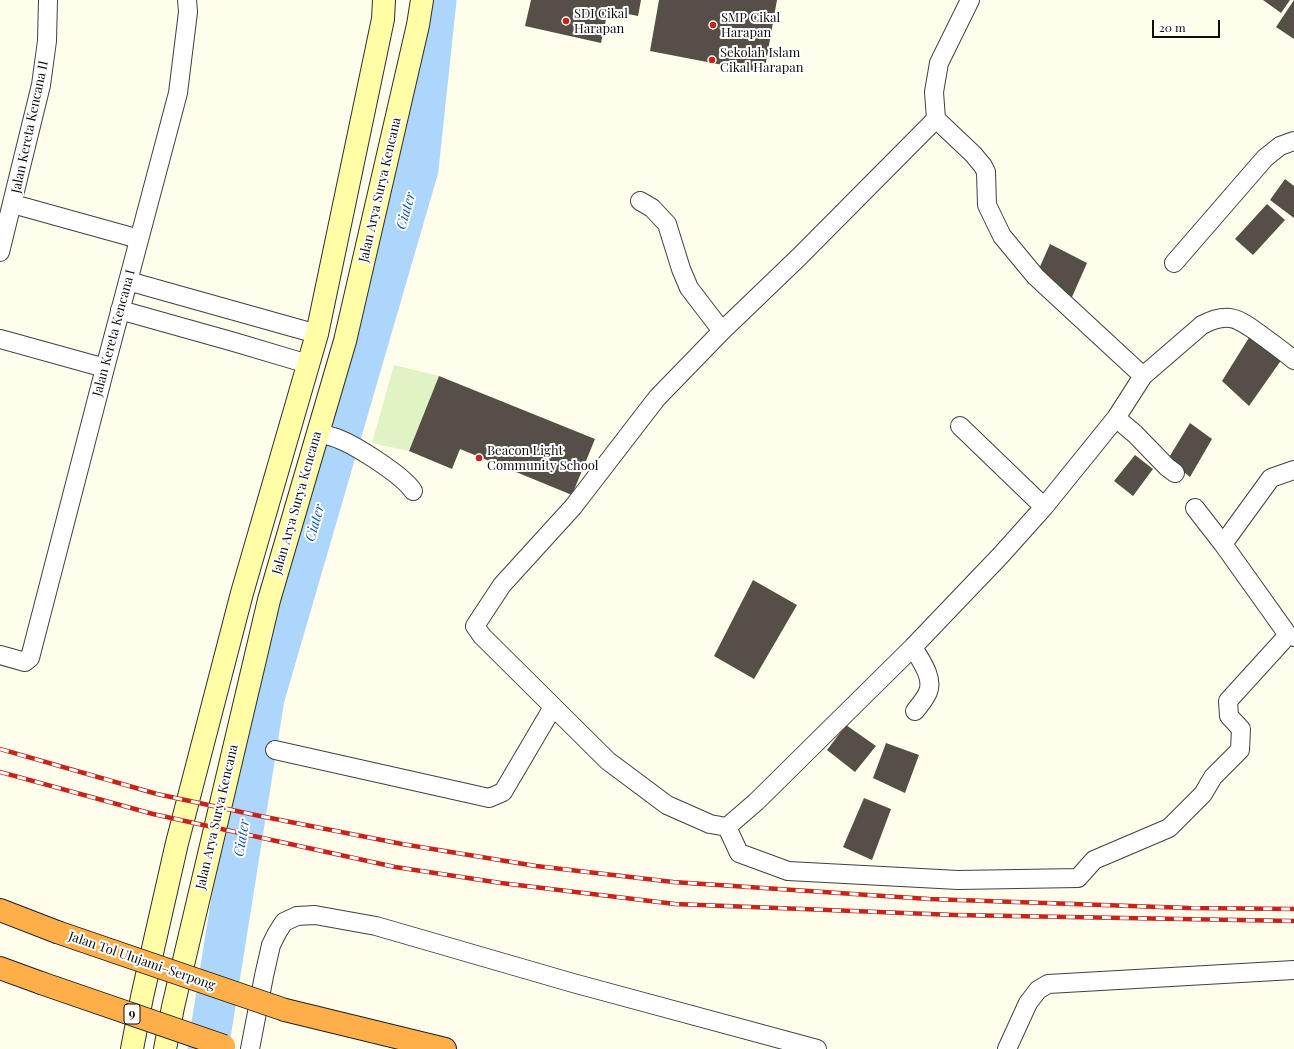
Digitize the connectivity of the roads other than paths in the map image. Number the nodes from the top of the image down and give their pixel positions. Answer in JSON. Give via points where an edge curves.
{"nodes":[{"id":1,"x":48,"y":0,"type":"edge"},
{"id":2,"x":187,"y":0,"type":"edge"},
{"id":3,"x":384,"y":0,"type":"edge"},
{"id":4,"x":422,"y":0,"type":"edge"},
{"id":5,"x":970,"y":0,"type":"edge"},
{"id":6,"x":936,"y":119,"type":"junction"},
{"id":7,"x":1294,"y":141,"type":"edge"},
{"id":8,"x":640,"y":201,"type":"dead end"},
{"id":9,"x":13,"y":204,"type":"junction"},
{"id":10,"x":139,"y":239,"type":"junction"},
{"id":11,"x":0,"y":252,"type":"edge"},
{"id":12,"x":1174,"y":263,"type":"dead end"},
{"id":13,"x":128,"y":281,"type":"junction"},
{"id":14,"x":120,"y":310,"type":"junction"},
{"id":15,"x":722,"y":331,"type":"junction"},
{"id":16,"x":317,"y":334,"type":"junction"},
{"id":17,"x":0,"y":339,"type":"edge"},
{"id":18,"x":345,"y":341,"type":"junction"},
{"id":19,"x":1294,"y":360,"type":"edge"},
{"id":20,"x":308,"y":364,"type":"junction"},
{"id":21,"x":105,"y":368,"type":"junction"},
{"id":22,"x":335,"y":372,"type":"junction"},
{"id":23,"x":1143,"y":376,"type":"junction"},
{"id":24,"x":1116,"y":418,"type":"junction"},
{"id":25,"x":960,"y":426,"type":"dead end"},
{"id":26,"x":325,"y":435,"type":"junction"},
{"id":27,"x":1294,"y":470,"type":"edge"},
{"id":28,"x":1175,"y":473,"type":"dead end"},
{"id":29,"x":413,"y":490,"type":"dead end"},
{"id":30,"x":1044,"y":507,"type":"junction"},
{"id":31,"x":1195,"y":508,"type":"dead end"},
{"id":32,"x":1223,"y":544,"type":"junction"},
{"id":33,"x":242,"y":593,"type":"junction"},
{"id":34,"x":269,"y":600,"type":"junction"},
{"id":35,"x":1291,"y":636,"type":"edge"},
{"id":36,"x":913,"y":647,"type":"junction"},
{"id":37,"x":0,"y":655,"type":"edge"},
{"id":38,"x":553,"y":707,"type":"junction"},
{"id":39,"x":915,"y":711,"type":"dead end"},
{"id":40,"x":275,"y":750,"type":"dead end"},
{"id":41,"x":727,"y":827,"type":"junction"},
{"id":42,"x":0,"y":910,"type":"edge"},
{"id":43,"x":0,"y":968,"type":"edge"},
{"id":44,"x":1294,"y":970,"type":"edge"},
{"id":45,"x":142,"y":997,"type":"junction"},
{"id":46,"x":173,"y":1007,"type":"junction"},
{"id":47,"x":285,"y":1010,"type":"junction"},
{"id":48,"x":132,"y":1049,"type":"edge"},
{"id":49,"x":165,"y":1049,"type":"edge"},
{"id":50,"x":233,"y":1049,"type":"edge"},
{"id":51,"x":250,"y":1049,"type":"edge"},
{"id":52,"x":416,"y":1049,"type":"edge"},
{"id":53,"x":445,"y":1049,"type":"edge"},
{"id":54,"x":817,"y":1049,"type":"edge"},
{"id":55,"x":1007,"y":1049,"type":"edge"}],
"edges":[{"from":1,"to":9,"type":"street","name":"Jalan Kereta Kencana II","via":[[47,41],[41,85]]},
{"from":2,"to":10,"type":"street","name":"Jalan Kereta Kencana I","via":[[188,12],[178,93]]},
{"from":3,"to":16,"type":"street","via":[[383,19]]},
{"from":4,"to":18,"type":"street","name":"Jalan Arya Surya Kencana"},
{"from":5,"to":6,"type":"street","via":[[939,63],[934,92]]},
{"from":6,"to":15,"type":"street","via":[[799,258]]},
{"from":6,"to":23,"type":"street","via":[[973,154],[986,172],[987,204],[1002,236],[1036,277]]},
{"from":7,"to":12,"type":"street","via":[[1280,146],[1265,158]]},
{"from":8,"to":15,"type":"street","via":[[652,208],[668,224],[689,288]]},
{"from":9,"to":10,"type":"street"},
{"from":9,"to":11,"type":"street","name":"Jalan Kereta Kencana II"},
{"from":10,"to":13,"type":"street","name":"Jalan Kereta Kencana I"},
{"from":13,"to":14,"type":"street","name":"Jalan Kereta Kencana I"},
{"from":13,"to":16,"type":"street"},
{"from":14,"to":20,"type":"street"},
{"from":14,"to":21,"type":"street","name":"Jalan Kereta Kencana I"},
{"from":15,"to":38,"type":"street","via":[[657,398],[572,507],[502,585],[475,626]]},
{"from":16,"to":18,"type":"street"},
{"from":16,"to":20,"type":"street"},
{"from":17,"to":21,"type":"street"},
{"from":18,"to":22,"type":"street","name":"Jalan Arya Surya Kencana"},
{"from":19,"to":23,"type":"street","via":[[1243,321],[1228,318],[1212,320],[1202,325]]},
{"from":20,"to":22,"type":"street"},
{"from":20,"to":33,"type":"street"},
{"from":21,"to":37,"type":"street","name":"Jalan Kereta Kencana I","via":[[32,654],[25,662]]},
{"from":22,"to":26,"type":"street","name":"Jalan Arya Surya Kencana"},
{"from":23,"to":24,"type":"street"},
{"from":24,"to":28,"type":"street"},
{"from":24,"to":30,"type":"street"},
{"from":25,"to":30,"type":"street"},
{"from":26,"to":29,"type":"street","via":[[351,444],[403,478]]},
{"from":26,"to":34,"type":"street","name":"Jalan Arya Surya Kencana"},
{"from":27,"to":32,"type":"street","via":[[1271,478]]},
{"from":30,"to":36,"type":"street"},
{"from":31,"to":32,"type":"street"},
{"from":32,"to":35,"type":"street"},
{"from":33,"to":34,"type":"street"},
{"from":33,"to":45,"type":"street","via":[[177,843]]},
{"from":34,"to":46,"type":"street","name":"Jalan Arya Surya Kencana"},
{"from":35,"to":41,"type":"street","via":[[1228,701],[1229,716],[1241,729],[1240,750],[1213,777],[1202,794],[1169,828],[1094,860],[1078,878],[958,880],[788,870],[738,853]]},
{"from":36,"to":39,"type":"street","via":[[930,682],[926,697]]},
{"from":36,"to":41,"type":"street","via":[[762,797]]},
{"from":38,"to":40,"type":"street","via":[[503,792],[489,798]]},
{"from":38,"to":41,"type":"street","via":[[608,761],[667,805],[710,824]]},
{"from":42,"to":47,"type":"highway","name":"Jalan Tol Ulujami–Serpong","bridge":true},
{"from":43,"to":50,"type":"highway","number":"9","bridge":true},
{"from":44,"to":55,"type":"street","via":[[1048,984],[1038,990],[1028,1003]]},
{"from":45,"to":46,"type":"street"},
{"from":45,"to":48,"type":"street"},
{"from":46,"to":49,"type":"street","name":"Jalan Arya Surya Kencana"},
{"from":47,"to":52,"type":"highway"},
{"from":47,"to":53,"type":"highway"},
{"from":51,"to":54,"type":"street","via":[[271,945],[284,922],[297,916],[315,915],[376,926]]}]}
